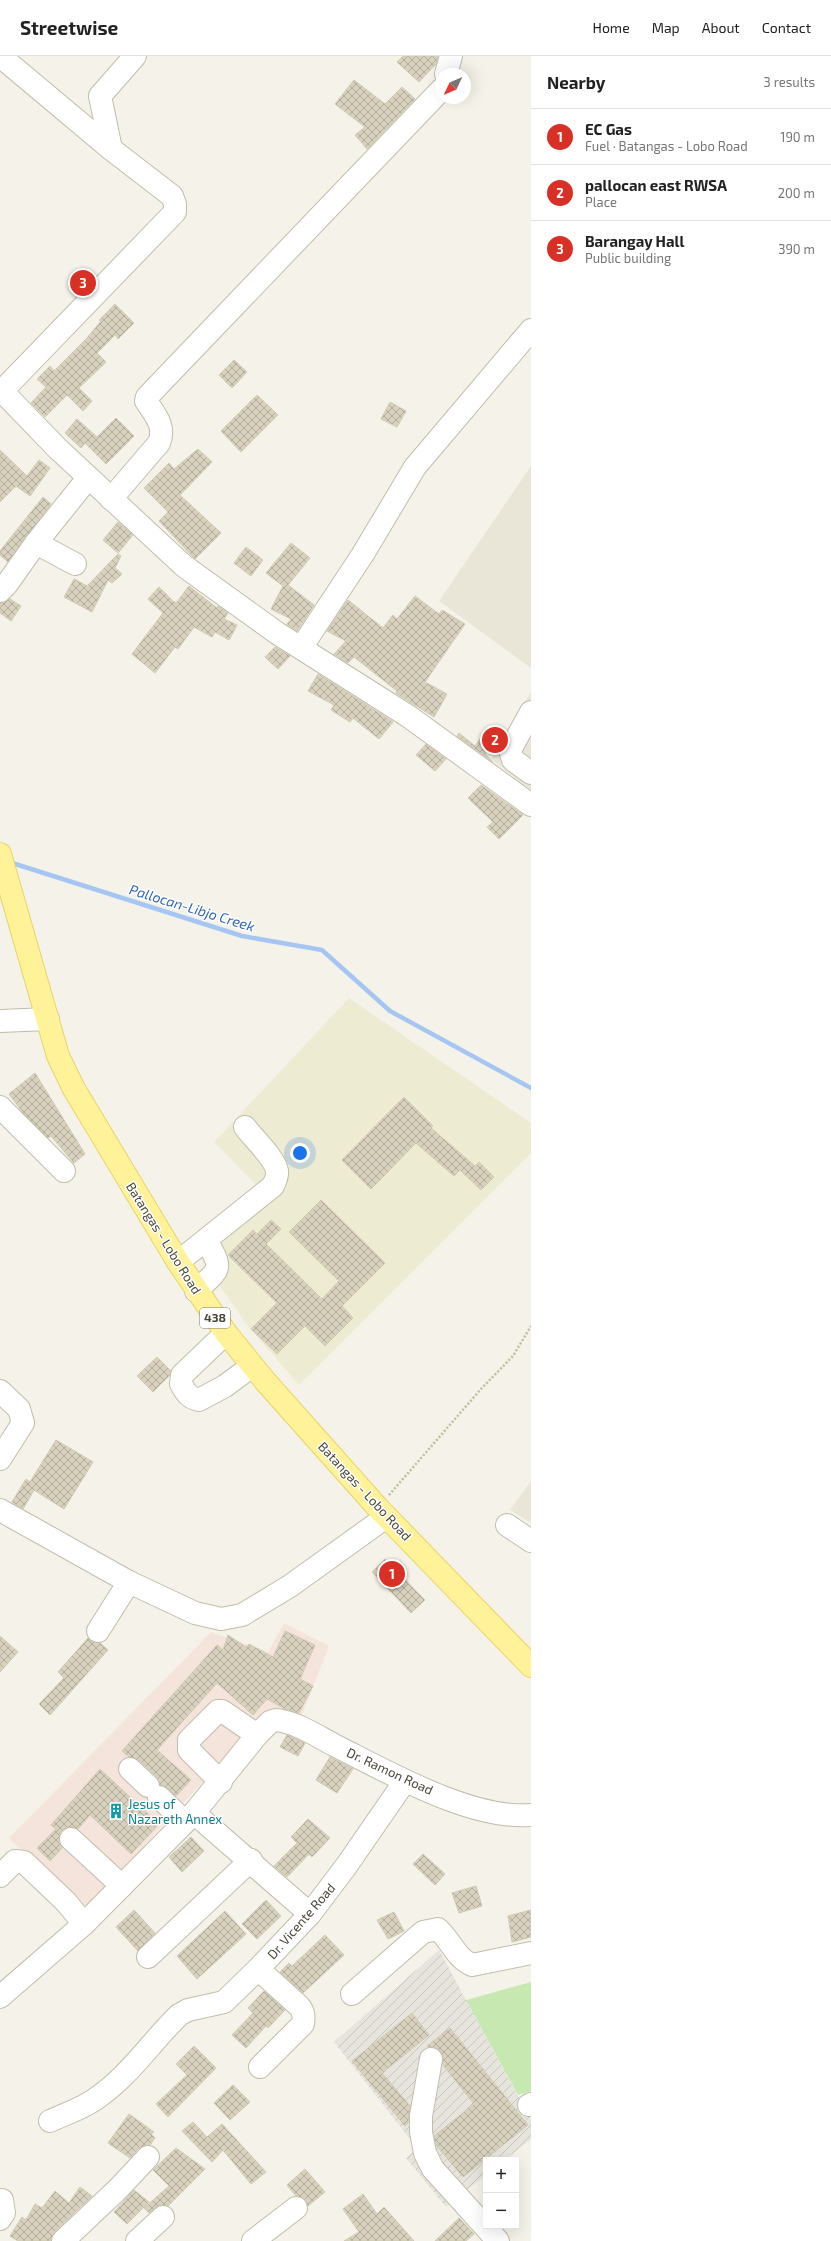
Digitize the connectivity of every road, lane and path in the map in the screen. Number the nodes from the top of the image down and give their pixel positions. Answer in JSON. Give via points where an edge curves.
{"nodes":[{"id":1,"x":0,"y":56,"type":"edge"},
{"id":2,"x":135,"y":56,"type":"edge"},
{"id":3,"x":451,"y":56,"type":"edge"},
{"id":4,"x":448,"y":68,"type":"edge"},
{"id":5,"x":435,"y":96,"type":"edge"},
{"id":6,"x":111,"y":149,"type":"junction"},
{"id":7,"x":531,"y":330,"type":"edge"},
{"id":8,"x":1,"y":390,"type":"edge"},
{"id":9,"x":88,"y":478,"type":"junction"},
{"id":10,"x":111,"y":499,"type":"junction"},
{"id":11,"x":36,"y":543,"type":"junction"},
{"id":12,"x":74,"y":564,"type":"dead end"},
{"id":13,"x":0,"y":591,"type":"edge"},
{"id":14,"x":301,"y":648,"type":"junction"},
{"id":15,"x":531,"y":712,"type":"edge"},
{"id":16,"x":531,"y":773,"type":"edge"},
{"id":17,"x":531,"y":805,"type":"edge"},
{"id":18,"x":0,"y":854,"type":"edge"},
{"id":19,"x":1,"y":1018,"type":"edge"},
{"id":20,"x":48,"y":1019,"type":"junction"},
{"id":21,"x":0,"y":1107,"type":"edge"},
{"id":22,"x":245,"y":1127,"type":"dead end"},
{"id":23,"x":64,"y":1171,"type":"dead end"},
{"id":24,"x":206,"y":1240,"type":"junction"},
{"id":25,"x":178,"y":1262,"type":"junction"},
{"id":26,"x":196,"y":1291,"type":"junction"},
{"id":27,"x":531,"y":1326,"type":"edge"},
{"id":28,"x":226,"y":1333,"type":"junction"},
{"id":29,"x":252,"y":1366,"type":"junction"},
{"id":30,"x":0,"y":1391,"type":"edge"},
{"id":31,"x":0,"y":1459,"type":"edge"},
{"id":32,"x":0,"y":1510,"type":"edge"},
{"id":33,"x":382,"y":1512,"type":"junction"},
{"id":34,"x":507,"y":1525,"type":"dead end"},
{"id":35,"x":531,"y":1541,"type":"edge"},
{"id":36,"x":129,"y":1582,"type":"junction"},
{"id":37,"x":98,"y":1631,"type":"dead end"},
{"id":38,"x":531,"y":1666,"type":"edge"},
{"id":39,"x":257,"y":1735,"type":"junction"},
{"id":40,"x":130,"y":1769,"type":"dead end"},
{"id":41,"x":405,"y":1781,"type":"junction"},
{"id":42,"x":221,"y":1782,"type":"junction"},
{"id":43,"x":531,"y":1815,"type":"edge"},
{"id":44,"x":190,"y":1817,"type":"junction"},
{"id":45,"x":71,"y":1839,"type":"dead end"},
{"id":46,"x":251,"y":1860,"type":"junction"},
{"id":47,"x":0,"y":1876,"type":"edge"},
{"id":48,"x":122,"y":1886,"type":"junction"},
{"id":49,"x":310,"y":1914,"type":"junction"},
{"id":50,"x":84,"y":1924,"type":"junction"},
{"id":51,"x":531,"y":1953,"type":"edge"},
{"id":52,"x":148,"y":1957,"type":"dead end"},
{"id":53,"x":258,"y":1969,"type":"junction"},
{"id":54,"x":352,"y":1994,"type":"dead end"},
{"id":55,"x":0,"y":1997,"type":"edge"},
{"id":56,"x":431,"y":2059,"type":"dead end"},
{"id":57,"x":260,"y":2067,"type":"dead end"},
{"id":58,"x":50,"y":2121,"type":"dead end"},
{"id":59,"x":148,"y":2157,"type":"dead end"},
{"id":60,"x":296,"y":2208,"type":"dead end"},
{"id":61,"x":163,"y":2217,"type":"dead end"},
{"id":62,"x":487,"y":2238,"type":"edge"},
{"id":63,"x":63,"y":2241,"type":"edge"},
{"id":64,"x":137,"y":2241,"type":"edge"},
{"id":65,"x":253,"y":2241,"type":"edge"}],
"edges":[{"from":1,"to":6,"type":"street"},
{"from":2,"to":6,"type":"street","via":[[100,96]]},
{"from":3,"to":4,"type":"street"},
{"from":5,"to":10,"type":"street","via":[[147,397],[146,401],[162,426],[162,435],[159,443]]},
{"from":6,"to":8,"type":"street","via":[[172,196],[175,212]]},
{"from":7,"to":14,"type":"street","via":[[415,467],[363,554]]},
{"from":8,"to":9,"type":"street"},
{"from":9,"to":10,"type":"street"},
{"from":9,"to":11,"type":"street"},
{"from":10,"to":14,"type":"street","via":[[184,566]]},
{"from":11,"to":12,"type":"street"},
{"from":11,"to":13,"type":"street"},
{"from":14,"to":17,"type":"street","via":[[408,716]]},
{"from":15,"to":16,"type":"street","via":[[510,750],[513,760]]},
{"from":18,"to":20,"type":"main road","name":"Batangas - Lobo Road","number":"438"},
{"from":19,"to":20,"type":"street"},
{"from":20,"to":25,"type":"main road","name":"Batangas - Lobo Road","number":"438","via":[[58,1056],[74,1089]]},
{"from":21,"to":23,"type":"street"},
{"from":22,"to":24,"type":"street","via":[[275,1165],[276,1179],[273,1186]]},
{"from":24,"to":25,"type":"street"},
{"from":24,"to":26,"type":"street","via":[[217,1258],[218,1266]]},
{"from":25,"to":26,"type":"main road","name":"Batangas - Lobo Road","number":"438"},
{"from":26,"to":28,"type":"main road","name":"Batangas - Lobo Road","number":"438"},
{"from":27,"to":33,"type":"path","via":[[513,1356],[481,1389]]},
{"from":28,"to":29,"type":"main road","name":"Batangas - Lobo Road","number":"438"},
{"from":28,"to":29,"type":"street","via":[[182,1376],[181,1384],[186,1394],[199,1400],[225,1386]]},
{"from":29,"to":33,"type":"main road","name":"Batangas - Lobo Road","number":"438"},
{"from":30,"to":31,"type":"street","via":[[19,1409],[23,1424]]},
{"from":32,"to":36,"type":"street"},
{"from":33,"to":36,"type":"street","via":[[303,1578],[242,1615],[221,1619],[195,1613]]},
{"from":33,"to":38,"type":"main road","name":"Batangas - Lobo Road","number":"438"},
{"from":34,"to":35,"type":"street"},
{"from":36,"to":37,"type":"street"},
{"from":39,"to":41,"type":"street","name":"Dr. Ramon Road","via":[[270,1722],[282,1721]]},
{"from":39,"to":42,"type":"street","name":"Dr. Ramon Road"},
{"from":39,"to":42,"type":"street","via":[[222,1711],[218,1711],[189,1740],[189,1750]]},
{"from":40,"to":44,"type":"street","via":[[154,1791]]},
{"from":41,"to":43,"type":"street","name":"Dr. Ramon Road","via":[[494,1813]]},
{"from":41,"to":49,"type":"street","name":"Dr. Vicente Road"},
{"from":42,"to":44,"type":"street","name":"Dr. Ramon Road"},
{"from":44,"to":46,"type":"street"},
{"from":44,"to":48,"type":"street","name":"Dr. Ramon Road"},
{"from":45,"to":48,"type":"street"},
{"from":46,"to":49,"type":"street"},
{"from":46,"to":52,"type":"street"},
{"from":47,"to":50,"type":"street","via":[[15,1861],[24,1862],[66,1902]]},
{"from":48,"to":50,"type":"street","name":"Dr. Ramon Road"},
{"from":49,"to":53,"type":"street","name":"Dr. Vicente Road"},
{"from":50,"to":55,"type":"street","name":"Dr. Ramon Road"},
{"from":51,"to":54,"type":"street","via":[[472,1965],[457,1955],[446,1936],[438,1929],[429,1930],[423,1932]]},
{"from":53,"to":57,"type":"street","via":[[304,2011],[303,2024]]},
{"from":53,"to":58,"type":"street","name":"Dr. Vicente Road","via":[[224,2002],[188,2010],[179,2015],[129,2071],[108,2090],[84,2106]]},
{"from":56,"to":62,"type":"street","via":[[421,2116],[425,2153],[433,2169]]},
{"from":59,"to":63,"type":"street"},
{"from":60,"to":65,"type":"street"},
{"from":61,"to":64,"type":"street"}]}
